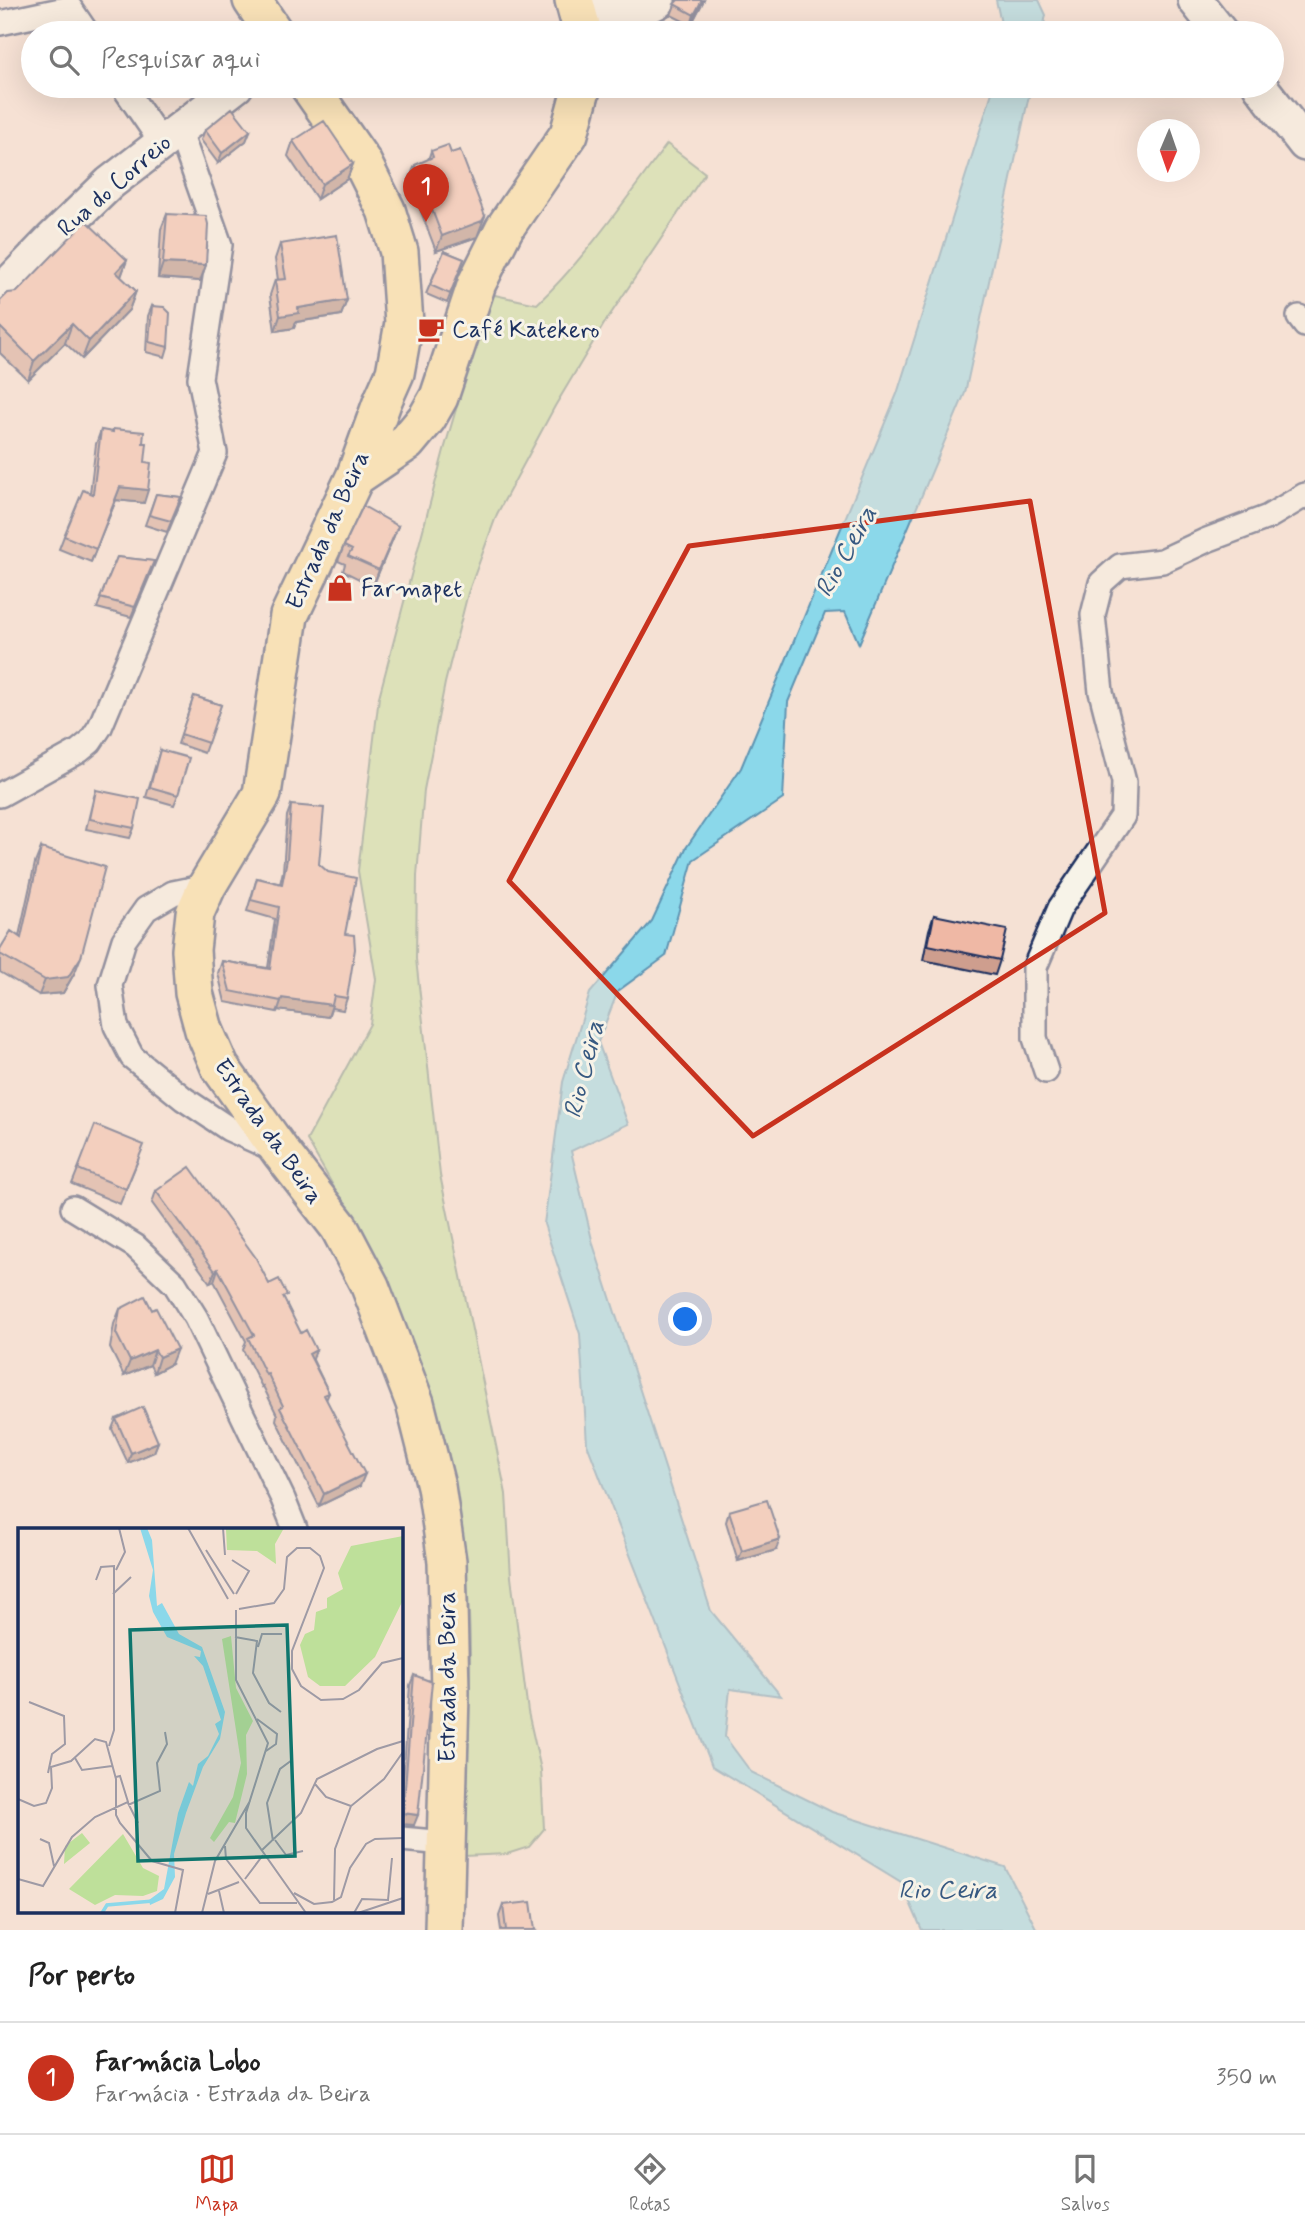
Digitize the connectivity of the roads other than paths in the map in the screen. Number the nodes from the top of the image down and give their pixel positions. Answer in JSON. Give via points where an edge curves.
{"nodes":[{"id":1,"x":577,"y":0,"type":"edge"},
{"id":2,"x":1195,"y":0,"type":"edge"},
{"id":3,"x":658,"y":1,"type":"edge"},
{"id":4,"x":79,"y":21,"type":"edge"},
{"id":5,"x":581,"y":21,"type":"edge"},
{"id":6,"x":644,"y":21,"type":"edge"},
{"id":7,"x":1212,"y":21,"type":"edge"},
{"id":8,"x":0,"y":23,"type":"edge"},
{"id":9,"x":135,"y":98,"type":"edge"},
{"id":10,"x":220,"y":98,"type":"edge"},
{"id":11,"x":317,"y":98,"type":"edge"},
{"id":12,"x":579,"y":98,"type":"edge"},
{"id":13,"x":593,"y":98,"type":"edge"},
{"id":14,"x":1270,"y":98,"type":"edge"},
{"id":15,"x":569,"y":134,"type":"junction"},
{"id":16,"x":171,"y":136,"type":"junction"},
{"id":17,"x":1305,"y":144,"type":"edge"},
{"id":18,"x":0,"y":293,"type":"edge"},
{"id":19,"x":383,"y":400,"type":"junction"},
{"id":20,"x":407,"y":442,"type":"junction"},
{"id":21,"x":355,"y":477,"type":"junction"},
{"id":22,"x":1305,"y":495,"type":"edge"},
{"id":23,"x":0,"y":795,"type":"edge"},
{"id":24,"x":206,"y":886,"type":"junction"},
{"id":25,"x":1046,"y":1071,"type":"dead end"},
{"id":26,"x":280,"y":1152,"type":"junction"},
{"id":27,"x":73,"y":1208,"type":"dead end"},
{"id":28,"x":295,"y":1528,"type":"edge"},
{"id":29,"x":402,"y":1839,"type":"edge"},
{"id":30,"x":445,"y":1843,"type":"junction"},
{"id":31,"x":444,"y":1930,"type":"edge"}],
"edges":[{"from":1,"to":3,"type":"main road","via":[[596,12],[618,15]]},
{"from":1,"to":5,"type":"main road"},
{"from":2,"to":7,"type":"main road"},
{"from":3,"to":6,"type":"main road"},
{"from":4,"to":8,"type":"street","via":[[70,8]]},
{"from":9,"to":16,"type":"street"},
{"from":10,"to":16,"type":"main road","name":"Rua do Correio"},
{"from":11,"to":19,"type":"main road","name":"Estrada da Beira","via":[[362,162],[386,210],[399,252],[404,323],[396,373]]},
{"from":12,"to":15,"type":"main road"},
{"from":13,"to":15,"type":"main road"},
{"from":14,"to":17,"type":"main road"},
{"from":15,"to":20,"type":"main road","via":[[505,229],[477,283],[439,397]]},
{"from":16,"to":18,"type":"main road","name":"Rua do Correio","via":[[110,183]]},
{"from":16,"to":23,"type":"street","via":[[220,245],[200,378],[215,453],[100,727],[79,751]]},
{"from":19,"to":20,"type":"main road","via":[[392,424]]},
{"from":19,"to":21,"type":"main road","name":"Estrada da Beira"},
{"from":20,"to":21,"type":"main road"},
{"from":21,"to":24,"type":"main road","name":"Estrada da Beira","via":[[289,615],[262,794]]},
{"from":22,"to":25,"type":"street","via":[[1268,517],[1162,561],[1120,566],[1101,583],[1093,615],[1101,692],[1124,782],[1122,816],[1060,908],[1035,967],[1035,1038]]},
{"from":24,"to":26,"type":"main road","name":"Estrada da Beira","via":[[195,913],[191,950],[194,993],[204,1030],[220,1067]]},
{"from":24,"to":26,"type":"street","via":[[173,893],[146,909],[124,940],[110,985],[116,1026],[132,1057],[184,1099],[229,1129]]},
{"from":26,"to":30,"type":"main road","name":"Estrada da Beira","via":[[339,1227],[370,1286],[415,1403],[436,1486],[447,1574],[450,1692]]},
{"from":27,"to":28,"type":"street","via":[[135,1246],[174,1284],[196,1318]]},
{"from":29,"to":30,"type":"street"},
{"from":30,"to":31,"type":"main road","name":"Estrada da Beira"}]}
